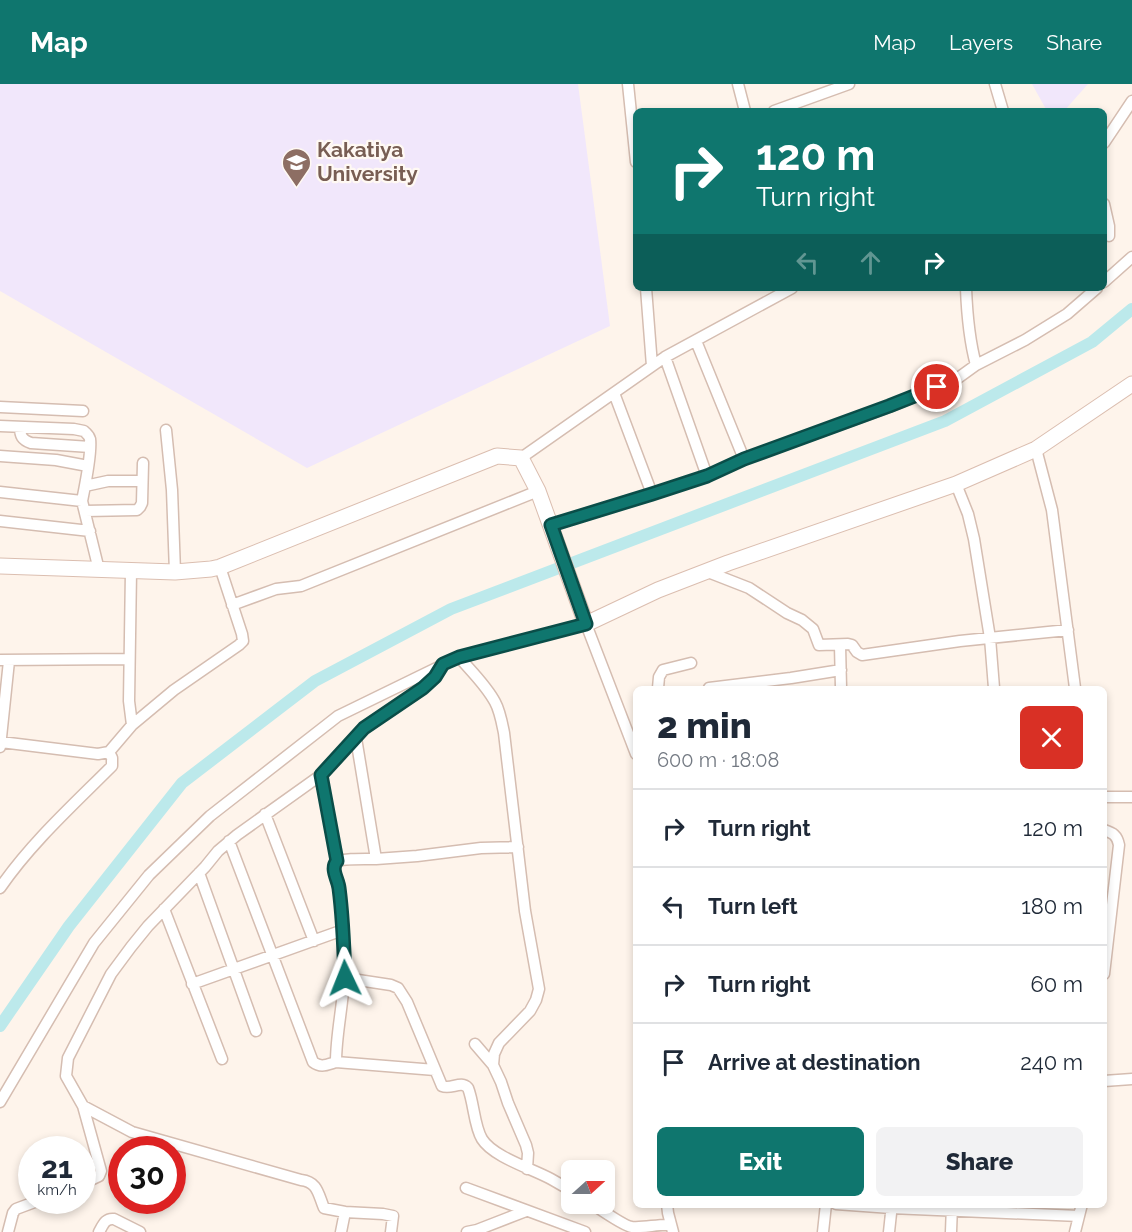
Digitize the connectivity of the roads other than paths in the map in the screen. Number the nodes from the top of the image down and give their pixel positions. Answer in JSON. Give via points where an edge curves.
{"nodes":[{"id":1,"x":628,"y":84,"type":"edge"},
{"id":2,"x":738,"y":84,"type":"edge"},
{"id":3,"x":849,"y":84,"type":"edge"},
{"id":4,"x":995,"y":84,"type":"edge"},
{"id":5,"x":1132,"y":101,"type":"edge"},
{"id":6,"x":744,"y":108,"type":"edge"},
{"id":7,"x":782,"y":108,"type":"edge"},
{"id":8,"x":1002,"y":108,"type":"edge"},
{"id":9,"x":633,"y":125,"type":"edge"},
{"id":10,"x":1107,"y":138,"type":"edge"},
{"id":11,"x":1107,"y":217,"type":"edge"},
{"id":12,"x":1109,"y":236,"type":"dead end"},
{"id":13,"x":1132,"y":257,"type":"edge"},
{"id":14,"x":1107,"y":279,"type":"edge"},
{"id":15,"x":646,"y":291,"type":"edge"},
{"id":16,"x":787,"y":291,"type":"edge"},
{"id":17,"x":966,"y":291,"type":"edge"},
{"id":18,"x":1094,"y":291,"type":"edge"},
{"id":19,"x":696,"y":341,"type":"junction"},
{"id":20,"x":665,"y":357,"type":"junction"},
{"id":21,"x":976,"y":365,"type":"junction"},
{"id":22,"x":652,"y":366,"type":"junction"},
{"id":23,"x":1131,"y":386,"type":"edge"},
{"id":24,"x":614,"y":393,"type":"junction"},
{"id":25,"x":0,"y":407,"type":"edge"},
{"id":26,"x":83,"y":411,"type":"dead end"},
{"id":27,"x":0,"y":426,"type":"edge"},
{"id":28,"x":20,"y":427,"type":"junction"},
{"id":29,"x":48,"y":428,"type":"junction"},
{"id":30,"x":166,"y":430,"type":"dead end"},
{"id":31,"x":45,"y":444,"type":"junction"},
{"id":32,"x":90,"y":447,"type":"junction"},
{"id":33,"x":1036,"y":449,"type":"junction"},
{"id":34,"x":0,"y":456,"type":"edge"},
{"id":35,"x":520,"y":458,"type":"junction"},
{"id":36,"x":744,"y":459,"type":"junction"},
{"id":37,"x":143,"y":464,"type":"dead end"},
{"id":38,"x":88,"y":466,"type":"junction"},
{"id":39,"x":707,"y":476,"type":"junction"},
{"id":40,"x":142,"y":481,"type":"junction"},
{"id":41,"x":956,"y":484,"type":"junction"},
{"id":42,"x":85,"y":486,"type":"junction"},
{"id":43,"x":538,"y":491,"type":"junction"},
{"id":44,"x":0,"y":492,"type":"edge"},
{"id":45,"x":652,"y":494,"type":"junction"},
{"id":46,"x":83,"y":506,"type":"junction"},
{"id":47,"x":0,"y":521,"type":"edge"},
{"id":48,"x":553,"y":530,"type":"junction"},
{"id":49,"x":90,"y":531,"type":"junction"},
{"id":50,"x":0,"y":566,"type":"edge"},
{"id":51,"x":220,"y":567,"type":"junction"},
{"id":52,"x":99,"y":570,"type":"junction"},
{"id":53,"x":131,"y":571,"type":"junction"},
{"id":54,"x":175,"y":572,"type":"junction"},
{"id":55,"x":708,"y":572,"type":"junction"},
{"id":56,"x":232,"y":605,"type":"junction"},
{"id":57,"x":586,"y":624,"type":"junction"},
{"id":58,"x":1068,"y":630,"type":"junction"},
{"id":59,"x":990,"y":638,"type":"junction"},
{"id":60,"x":840,"y":645,"type":"junction"},
{"id":61,"x":459,"y":657,"type":"junction"},
{"id":62,"x":128,"y":659,"type":"junction"},
{"id":63,"x":5,"y":660,"type":"edge"},
{"id":64,"x":691,"y":663,"type":"dead end"},
{"id":65,"x":443,"y":664,"type":"junction"},
{"id":66,"x":841,"y":670,"type":"junction"},
{"id":67,"x":658,"y":686,"type":"edge"},
{"id":68,"x":755,"y":686,"type":"edge"},
{"id":69,"x":841,"y":686,"type":"edge"},
{"id":70,"x":994,"y":686,"type":"edge"},
{"id":71,"x":1075,"y":686,"type":"edge"},
{"id":72,"x":132,"y":725,"type":"junction"},
{"id":73,"x":356,"y":738,"type":"junction"},
{"id":74,"x":1,"y":742,"type":"edge"},
{"id":75,"x":633,"y":746,"type":"edge"},
{"id":76,"x":0,"y":747,"type":"edge"},
{"id":77,"x":109,"y":752,"type":"junction"},
{"id":78,"x":321,"y":775,"type":"junction"},
{"id":79,"x":1107,"y":797,"type":"edge"},
{"id":80,"x":1132,"y":797,"type":"edge"},
{"id":81,"x":265,"y":814,"type":"junction"},
{"id":82,"x":1107,"y":831,"type":"edge"},
{"id":83,"x":229,"y":841,"type":"junction"},
{"id":84,"x":518,"y":847,"type":"junction"},
{"id":85,"x":376,"y":859,"type":"junction"},
{"id":86,"x":337,"y":861,"type":"junction"},
{"id":87,"x":199,"y":873,"type":"junction"},
{"id":88,"x":0,"y":888,"type":"edge"},
{"id":89,"x":164,"y":909,"type":"junction"},
{"id":90,"x":343,"y":930,"type":"junction"},
{"id":91,"x":314,"y":941,"type":"junction"},
{"id":92,"x":1107,"y":948,"type":"edge"},
{"id":93,"x":273,"y":955,"type":"junction"},
{"id":94,"x":235,"y":969,"type":"junction"},
{"id":95,"x":345,"y":978,"type":"junction"},
{"id":96,"x":192,"y":984,"type":"junction"},
{"id":97,"x":256,"y":1031,"type":"dead end"},
{"id":98,"x":476,"y":1044,"type":"dead end"},
{"id":99,"x":222,"y":1059,"type":"dead end"},
{"id":100,"x":336,"y":1062,"type":"junction"},
{"id":101,"x":494,"y":1065,"type":"junction"},
{"id":102,"x":435,"y":1070,"type":"junction"},
{"id":103,"x":1132,"y":1079,"type":"edge"},
{"id":104,"x":1107,"y":1081,"type":"edge"},
{"id":105,"x":0,"y":1101,"type":"edge"},
{"id":106,"x":82,"y":1106,"type":"junction"},
{"id":107,"x":91,"y":1136,"type":"edge"},
{"id":108,"x":96,"y":1150,"type":"edge"},
{"id":109,"x":527,"y":1169,"type":"junction"},
{"id":110,"x":96,"y":1177,"type":"edge"},
{"id":111,"x":561,"y":1184,"type":"edge"},
{"id":112,"x":466,"y":1188,"type":"dead end"},
{"id":113,"x":18,"y":1208,"type":"edge"},
{"id":114,"x":669,"y":1208,"type":"edge"},
{"id":115,"x":826,"y":1208,"type":"edge"},
{"id":116,"x":891,"y":1208,"type":"edge"},
{"id":117,"x":952,"y":1208,"type":"edge"},
{"id":118,"x":1080,"y":1210,"type":"edge"},
{"id":119,"x":526,"y":1211,"type":"junction"},
{"id":120,"x":345,"y":1212,"type":"junction"},
{"id":121,"x":610,"y":1214,"type":"edge"},
{"id":122,"x":620,"y":1228,"type":"edge"},
{"id":123,"x":672,"y":1228,"type":"edge"},
{"id":124,"x":8,"y":1232,"type":"edge"},
{"id":125,"x":99,"y":1232,"type":"edge"},
{"id":126,"x":140,"y":1232,"type":"edge"},
{"id":127,"x":342,"y":1232,"type":"edge"},
{"id":128,"x":391,"y":1232,"type":"edge"},
{"id":129,"x":467,"y":1232,"type":"edge"},
{"id":130,"x":585,"y":1232,"type":"edge"},
{"id":131,"x":823,"y":1232,"type":"edge"},
{"id":132,"x":889,"y":1232,"type":"edge"},
{"id":133,"x":951,"y":1232,"type":"edge"},
{"id":134,"x":1075,"y":1232,"type":"edge"}],
"edges":[{"from":1,"to":9,"type":"street"},
{"from":2,"to":6,"type":"street"},
{"from":3,"to":7,"type":"street"},
{"from":4,"to":8,"type":"street"},
{"from":5,"to":10,"type":"street"},
{"from":11,"to":12,"type":"street"},
{"from":13,"to":14,"type":"street"},
{"from":15,"to":22,"type":"street"},
{"from":16,"to":19,"type":"street"},
{"from":17,"to":21,"type":"street","via":[[968,330]]},
{"from":18,"to":21,"type":"street","via":[[1067,314]]},
{"from":19,"to":20,"type":"street"},
{"from":19,"to":36,"type":"street"},
{"from":20,"to":22,"type":"street"},
{"from":20,"to":39,"type":"street"},
{"from":21,"to":36,"type":"street","via":[[958,378],[915,396]]},
{"from":22,"to":24,"type":"street"},
{"from":23,"to":33,"type":"street"},
{"from":24,"to":35,"type":"street"},
{"from":24,"to":45,"type":"street"},
{"from":25,"to":26,"type":"street"},
{"from":27,"to":28,"type":"street"},
{"from":28,"to":29,"type":"street"},
{"from":28,"to":31,"type":"street","via":[[25,441]]},
{"from":29,"to":31,"type":"street"},
{"from":29,"to":32,"type":"street","via":[[84,431]]},
{"from":30,"to":54,"type":"street"},
{"from":31,"to":32,"type":"street"},
{"from":32,"to":38,"type":"street"},
{"from":33,"to":41,"type":"street"},
{"from":33,"to":58,"type":"street","via":[[1052,510]]},
{"from":34,"to":38,"type":"street"},
{"from":35,"to":43,"type":"street"},
{"from":35,"to":51,"type":"street","via":[[497,456]]},
{"from":36,"to":39,"type":"street"},
{"from":37,"to":40,"type":"street"},
{"from":38,"to":42,"type":"street"},
{"from":39,"to":45,"type":"street"},
{"from":40,"to":42,"type":"street"},
{"from":40,"to":46,"type":"street","via":[[142,503],[137,510]]},
{"from":41,"to":55,"type":"street"},
{"from":41,"to":59,"type":"street","via":[[974,539]]},
{"from":42,"to":46,"type":"street"},
{"from":43,"to":48,"type":"street"},
{"from":43,"to":56,"type":"street","via":[[300,586],[276,589]]},
{"from":44,"to":46,"type":"street"},
{"from":45,"to":48,"type":"street"},
{"from":46,"to":49,"type":"street"},
{"from":47,"to":49,"type":"street"},
{"from":48,"to":57,"type":"street"},
{"from":49,"to":52,"type":"street"},
{"from":50,"to":52,"type":"street"},
{"from":51,"to":54,"type":"street"},
{"from":51,"to":56,"type":"street"},
{"from":52,"to":53,"type":"street"},
{"from":53,"to":54,"type":"street"},
{"from":53,"to":62,"type":"street"},
{"from":55,"to":57,"type":"street","via":[[658,590]]},
{"from":55,"to":60,"type":"street","via":[[749,588],[802,620],[813,629],[819,645]]},
{"from":56,"to":72,"type":"street","via":[[243,641]]},
{"from":57,"to":61,"type":"street"},
{"from":57,"to":75,"type":"street"},
{"from":58,"to":59,"type":"street"},
{"from":58,"to":71,"type":"street"},
{"from":59,"to":60,"type":"street","via":[[862,655],[852,645]]},
{"from":59,"to":70,"type":"street"},
{"from":60,"to":66,"type":"street"},
{"from":61,"to":65,"type":"street"},
{"from":61,"to":84,"type":"street","via":[[488,692],[501,717]]},
{"from":62,"to":63,"type":"street"},
{"from":62,"to":72,"type":"street"},
{"from":63,"to":74,"type":"street"},
{"from":64,"to":67,"type":"street","via":[[663,670]]},
{"from":65,"to":73,"type":"street","via":[[423,688],[364,728]]},
{"from":65,"to":105,"type":"street","via":[[338,716],[210,816],[149,875],[94,943]]},
{"from":66,"to":68,"type":"street"},
{"from":66,"to":69,"type":"street"},
{"from":72,"to":77,"type":"street"},
{"from":73,"to":78,"type":"street"},
{"from":73,"to":85,"type":"street"},
{"from":74,"to":76,"type":"street"},
{"from":74,"to":77,"type":"street","via":[[98,754]]},
{"from":77,"to":88,"type":"street","via":[[112,766],[19,862]]},
{"from":78,"to":81,"type":"street"},
{"from":78,"to":86,"type":"street"},
{"from":79,"to":80,"type":"street"},
{"from":81,"to":83,"type":"street"},
{"from":81,"to":91,"type":"street"},
{"from":82,"to":92,"type":"street","via":[[1116,836],[1119,845]]},
{"from":83,"to":87,"type":"street"},
{"from":83,"to":93,"type":"street"},
{"from":84,"to":85,"type":"street"},
{"from":84,"to":101,"type":"street","via":[[539,989],[530,1011],[499,1043]]},
{"from":85,"to":86,"type":"street"},
{"from":86,"to":90,"type":"street","via":[[333,868]]},
{"from":87,"to":89,"type":"street"},
{"from":87,"to":94,"type":"street"},
{"from":89,"to":96,"type":"street"},
{"from":89,"to":106,"type":"street","via":[[111,974],[68,1058],[66,1076]]},
{"from":90,"to":91,"type":"street"},
{"from":90,"to":95,"type":"street"},
{"from":91,"to":93,"type":"street"},
{"from":93,"to":94,"type":"street"},
{"from":93,"to":100,"type":"street","via":[[313,1062],[318,1066]]},
{"from":94,"to":96,"type":"street"},
{"from":94,"to":97,"type":"street"},
{"from":95,"to":100,"type":"street"},
{"from":95,"to":102,"type":"street","via":[[398,988]]},
{"from":96,"to":99,"type":"street"},
{"from":98,"to":101,"type":"street"},
{"from":100,"to":102,"type":"street"},
{"from":101,"to":109,"type":"street","via":[[526,1144]]},
{"from":102,"to":109,"type":"street","via":[[444,1088],[468,1088],[487,1145]]},
{"from":103,"to":104,"type":"street"},
{"from":106,"to":107,"type":"street"},
{"from":106,"to":120,"type":"street","via":[[132,1132],[309,1180],[316,1186],[324,1208]]},
{"from":108,"to":110,"type":"street","via":[[101,1171]]},
{"from":109,"to":111,"type":"street"},
{"from":112,"to":119,"type":"street"},
{"from":113,"to":124,"type":"street"},
{"from":114,"to":123,"type":"street"},
{"from":115,"to":131,"type":"street"},
{"from":116,"to":132,"type":"street"},
{"from":117,"to":118,"type":"street"},
{"from":117,"to":133,"type":"street"},
{"from":118,"to":134,"type":"street"},
{"from":119,"to":129,"type":"street"},
{"from":119,"to":130,"type":"street"},
{"from":120,"to":127,"type":"street"},
{"from":120,"to":128,"type":"street","via":[[393,1216]]},
{"from":121,"to":122,"type":"street"},
{"from":122,"to":123,"type":"street","via":[[658,1224]]},
{"from":125,"to":126,"type":"street","via":[[109,1218]]}]}
